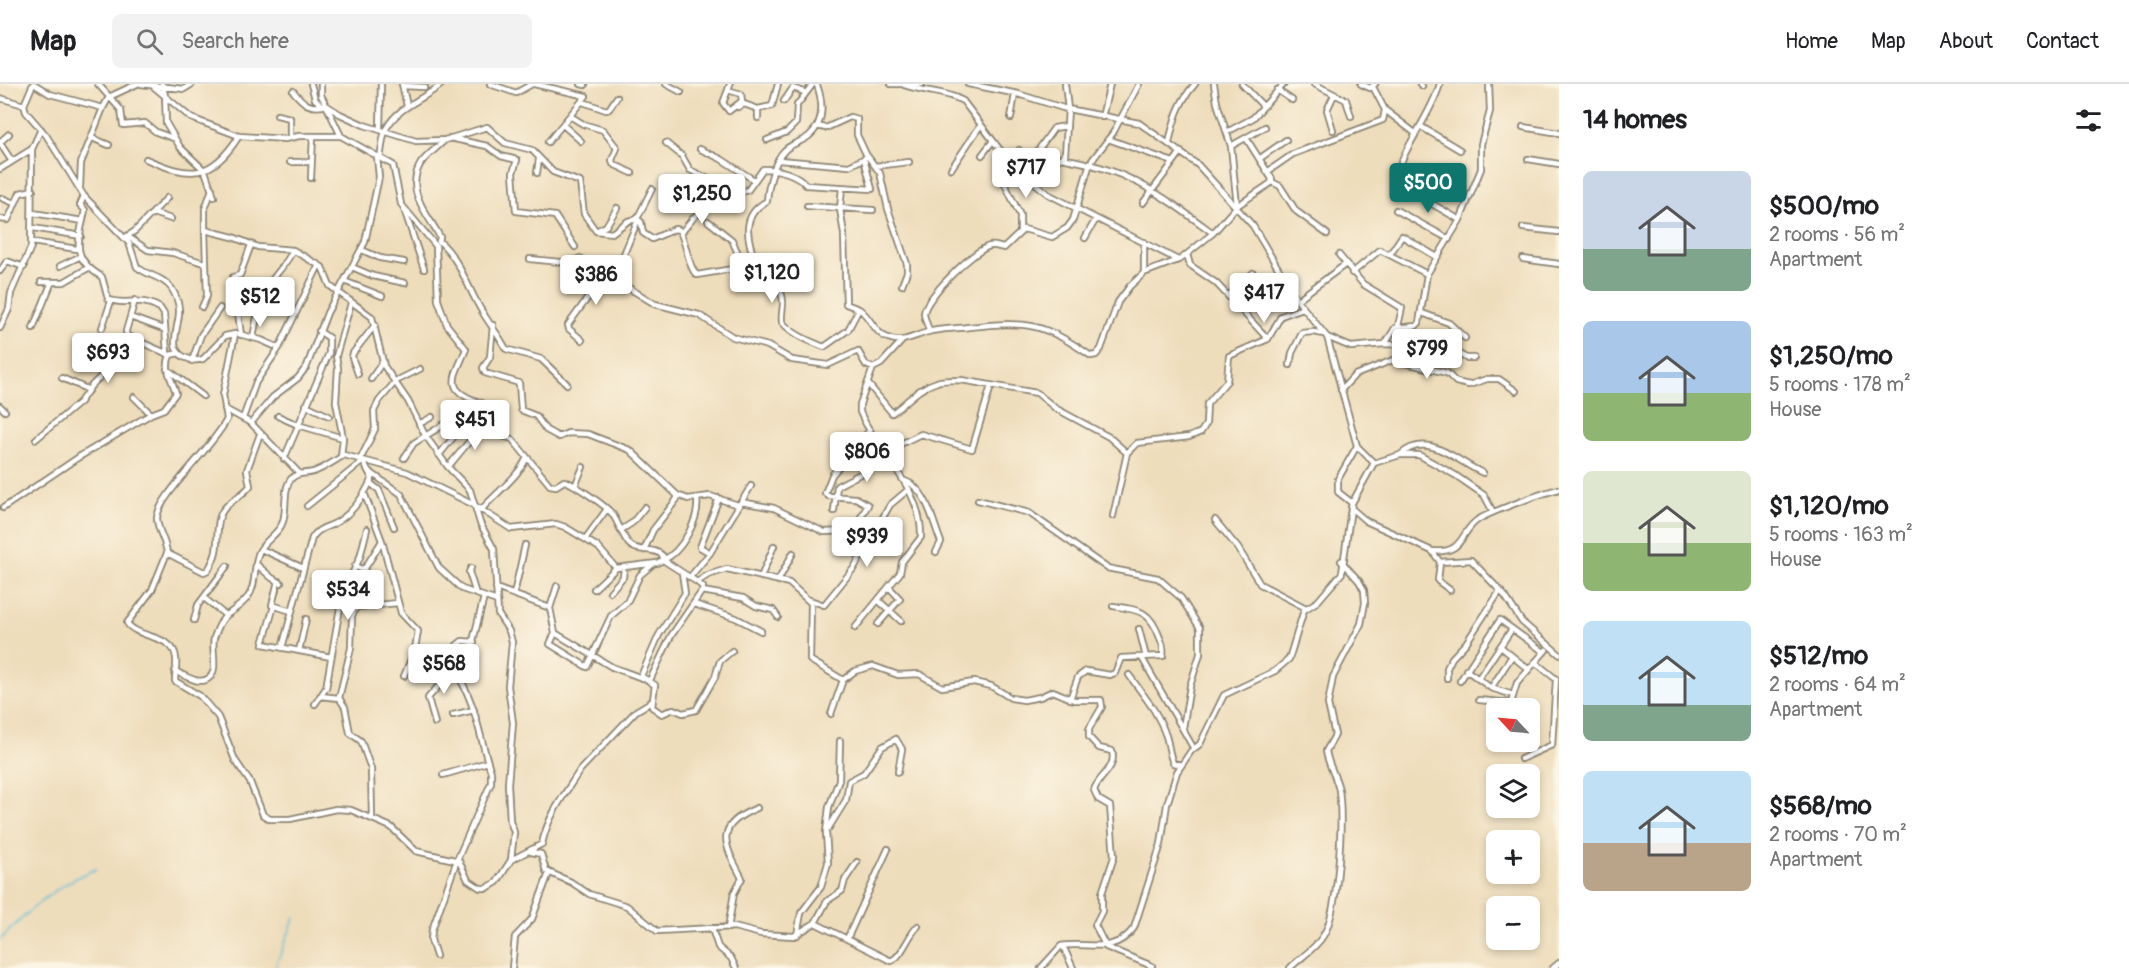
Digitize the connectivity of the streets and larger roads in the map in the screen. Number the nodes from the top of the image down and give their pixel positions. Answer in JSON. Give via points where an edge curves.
{"nodes":[{"id":1,"x":33,"y":84,"type":"edge"},
{"id":2,"x":98,"y":84,"type":"edge"},
{"id":3,"x":139,"y":84,"type":"edge"},
{"id":4,"x":192,"y":84,"type":"edge"},
{"id":5,"x":311,"y":84,"type":"edge"},
{"id":6,"x":321,"y":84,"type":"edge"},
{"id":7,"x":381,"y":84,"type":"edge"},
{"id":8,"x":490,"y":84,"type":"edge"},
{"id":9,"x":533,"y":84,"type":"edge"},
{"id":10,"x":666,"y":84,"type":"edge"},
{"id":11,"x":778,"y":84,"type":"edge"},
{"id":12,"x":816,"y":84,"type":"edge"},
{"id":13,"x":891,"y":84,"type":"edge"},
{"id":14,"x":918,"y":84,"type":"edge"},
{"id":15,"x":968,"y":84,"type":"edge"},
{"id":16,"x":1000,"y":84,"type":"edge"},
{"id":17,"x":1065,"y":84,"type":"edge"},
{"id":18,"x":1110,"y":84,"type":"edge"},
{"id":19,"x":1139,"y":84,"type":"edge"},
{"id":20,"x":1195,"y":84,"type":"edge"},
{"id":21,"x":1214,"y":84,"type":"edge"},
{"id":22,"x":1242,"y":84,"type":"edge"},
{"id":23,"x":1284,"y":84,"type":"edge"},
{"id":24,"x":1314,"y":84,"type":"edge"},
{"id":25,"x":1361,"y":84,"type":"edge"},
{"id":26,"x":1440,"y":84,"type":"edge"},
{"id":27,"x":1489,"y":84,"type":"edge"},
{"id":28,"x":162,"y":85,"type":"edge"},
{"id":29,"x":403,"y":85,"type":"edge"},
{"id":30,"x":440,"y":85,"type":"edge"},
{"id":31,"x":904,"y":85,"type":"edge"},
{"id":32,"x":153,"y":86,"type":"junction"},
{"id":33,"x":1374,"y":86,"type":"edge"},
{"id":34,"x":425,"y":87,"type":"dead end"},
{"id":35,"x":729,"y":87,"type":"edge"},
{"id":36,"x":1277,"y":90,"type":"junction"},
{"id":37,"x":996,"y":91,"type":"junction"},
{"id":38,"x":292,"y":92,"type":"dead end"},
{"id":39,"x":681,"y":92,"type":"dead end"},
{"id":40,"x":804,"y":92,"type":"junction"},
{"id":41,"x":1015,"y":94,"type":"junction"},
{"id":42,"x":165,"y":95,"type":"junction"},
{"id":43,"x":1334,"y":95,"type":"junction"},
{"id":44,"x":109,"y":96,"type":"junction"},
{"id":45,"x":617,"y":97,"type":"dead end"},
{"id":46,"x":0,"y":98,"type":"edge"},
{"id":47,"x":1292,"y":100,"type":"dead end"},
{"id":48,"x":784,"y":101,"type":"dead end"},
{"id":49,"x":583,"y":102,"type":"junction"},
{"id":50,"x":22,"y":104,"type":"junction"},
{"id":51,"x":324,"y":106,"type":"junction"},
{"id":52,"x":406,"y":106,"type":"junction"},
{"id":53,"x":1263,"y":106,"type":"junction"},
{"id":54,"x":103,"y":108,"type":"junction"},
{"id":55,"x":14,"y":109,"type":"dead end"},
{"id":56,"x":758,"y":109,"type":"junction"},
{"id":57,"x":1068,"y":110,"type":"junction"},
{"id":58,"x":1385,"y":110,"type":"junction"},
{"id":59,"x":732,"y":111,"type":"dead end"},
{"id":60,"x":276,"y":115,"type":"dead end"},
{"id":61,"x":570,"y":116,"type":"junction"},
{"id":62,"x":1351,"y":116,"type":"dead end"},
{"id":63,"x":1102,"y":117,"type":"junction"},
{"id":64,"x":758,"y":118,"type":"dead end"},
{"id":65,"x":1011,"y":118,"type":"dead end"},
{"id":66,"x":1118,"y":120,"type":"junction"},
{"id":67,"x":562,"y":125,"type":"junction"},
{"id":68,"x":817,"y":126,"type":"junction"},
{"id":69,"x":980,"y":126,"type":"junction"},
{"id":70,"x":1067,"y":126,"type":"junction"},
{"id":71,"x":1419,"y":126,"type":"junction"},
{"id":72,"x":1264,"y":127,"type":"dead end"},
{"id":73,"x":1523,"y":127,"type":"dead end"},
{"id":74,"x":41,"y":129,"type":"junction"},
{"id":75,"x":383,"y":129,"type":"junction"},
{"id":76,"x":1333,"y":130,"type":"dead end"},
{"id":77,"x":1227,"y":132,"type":"junction"},
{"id":78,"x":1415,"y":133,"type":"junction"},
{"id":79,"x":1559,"y":133,"type":"edge"},
{"id":80,"x":9,"y":134,"type":"dead end"},
{"id":81,"x":239,"y":136,"type":"junction"},
{"id":82,"x":313,"y":136,"type":"junction"},
{"id":83,"x":341,"y":136,"type":"junction"},
{"id":84,"x":92,"y":138,"type":"junction"},
{"id":85,"x":173,"y":138,"type":"junction"},
{"id":86,"x":290,"y":138,"type":"junction"},
{"id":87,"x":1246,"y":138,"type":"junction"},
{"id":88,"x":448,"y":139,"type":"junction"},
{"id":89,"x":1108,"y":139,"type":"junction"},
{"id":90,"x":767,"y":140,"type":"dead end"},
{"id":91,"x":1286,"y":140,"type":"dead end"},
{"id":92,"x":581,"y":141,"type":"dead end"},
{"id":93,"x":548,"y":142,"type":"dead end"},
{"id":94,"x":992,"y":142,"type":"junction"},
{"id":95,"x":666,"y":143,"type":"dead end"},
{"id":96,"x":1169,"y":143,"type":"junction"},
{"id":97,"x":0,"y":144,"type":"edge"},
{"id":98,"x":109,"y":145,"type":"dead end"},
{"id":99,"x":510,"y":145,"type":"junction"},
{"id":100,"x":1231,"y":146,"type":"junction"},
{"id":101,"x":33,"y":149,"type":"junction"},
{"id":102,"x":700,"y":149,"type":"dead end"},
{"id":103,"x":1019,"y":150,"type":"dead end"},
{"id":104,"x":1460,"y":150,"type":"dead end"},
{"id":105,"x":1181,"y":152,"type":"junction"},
{"id":106,"x":982,"y":155,"type":"dead end"},
{"id":107,"x":504,"y":156,"type":"junction"},
{"id":108,"x":379,"y":158,"type":"junction"},
{"id":109,"x":866,"y":158,"type":"junction"},
{"id":110,"x":146,"y":159,"type":"dead end"},
{"id":111,"x":539,"y":159,"type":"junction"},
{"id":112,"x":1061,"y":159,"type":"junction"},
{"id":113,"x":1259,"y":159,"type":"junction"},
{"id":114,"x":1528,"y":159,"type":"dead end"},
{"id":115,"x":11,"y":160,"type":"junction"},
{"id":116,"x":778,"y":160,"type":"junction"},
{"id":117,"x":1030,"y":161,"type":"junction"},
{"id":118,"x":290,"y":162,"type":"dead end"},
{"id":119,"x":311,"y":162,"type":"junction"},
{"id":120,"x":909,"y":162,"type":"dead end"},
{"id":121,"x":1173,"y":162,"type":"junction"},
{"id":122,"x":1090,"y":163,"type":"junction"},
{"id":123,"x":1012,"y":164,"type":"junction"},
{"id":124,"x":1559,"y":164,"type":"edge"},
{"id":125,"x":875,"y":166,"type":"junction"},
{"id":126,"x":1026,"y":167,"type":"junction"},
{"id":127,"x":1400,"y":167,"type":"junction"},
{"id":128,"x":0,"y":169,"type":"edge"},
{"id":129,"x":776,"y":169,"type":"junction"},
{"id":130,"x":951,"y":169,"type":"dead end"},
{"id":131,"x":205,"y":171,"type":"junction"},
{"id":132,"x":1267,"y":172,"type":"junction"},
{"id":133,"x":537,"y":173,"type":"dead end"},
{"id":134,"x":632,"y":173,"type":"dead end"},
{"id":135,"x":311,"y":178,"type":"dead end"},
{"id":136,"x":715,"y":180,"type":"junction"},
{"id":137,"x":754,"y":180,"type":"junction"},
{"id":138,"x":1272,"y":182,"type":"junction"},
{"id":139,"x":80,"y":187,"type":"junction"},
{"id":140,"x":842,"y":188,"type":"junction"},
{"id":141,"x":212,"y":189,"type":"junction"},
{"id":142,"x":652,"y":189,"type":"dead end"},
{"id":143,"x":33,"y":190,"type":"junction"},
{"id":144,"x":1155,"y":190,"type":"junction"},
{"id":145,"x":84,"y":196,"type":"junction"},
{"id":146,"x":214,"y":196,"type":"dead end"},
{"id":147,"x":2,"y":198,"type":"dead end"},
{"id":148,"x":167,"y":198,"type":"dead end"},
{"id":149,"x":1467,"y":202,"type":"junction"},
{"id":150,"x":1143,"y":203,"type":"dead end"},
{"id":151,"x":14,"y":204,"type":"junction"},
{"id":152,"x":401,"y":204,"type":"junction"},
{"id":153,"x":807,"y":206,"type":"dead end"},
{"id":154,"x":1237,"y":206,"type":"junction"},
{"id":155,"x":617,"y":208,"type":"dead end"},
{"id":156,"x":840,"y":208,"type":"junction"},
{"id":157,"x":873,"y":210,"type":"dead end"},
{"id":158,"x":1396,"y":210,"type":"dead end"},
{"id":159,"x":1077,"y":211,"type":"junction"},
{"id":160,"x":33,"y":213,"type":"junction"},
{"id":161,"x":153,"y":213,"type":"junction"},
{"id":162,"x":0,"y":219,"type":"edge"},
{"id":163,"x":171,"y":219,"type":"dead end"},
{"id":164,"x":638,"y":219,"type":"junction"},
{"id":165,"x":1096,"y":219,"type":"junction"},
{"id":166,"x":1460,"y":220,"type":"junction"},
{"id":167,"x":83,"y":221,"type":"junction"},
{"id":168,"x":708,"y":221,"type":"dead end"},
{"id":169,"x":33,"y":228,"type":"junction"},
{"id":170,"x":1523,"y":228,"type":"dead end"},
{"id":171,"x":205,"y":230,"type":"junction"},
{"id":172,"x":596,"y":231,"type":"junction"},
{"id":173,"x":1020,"y":232,"type":"junction"},
{"id":174,"x":1559,"y":232,"type":"edge"},
{"id":175,"x":681,"y":233,"type":"junction"},
{"id":176,"x":1213,"y":233,"type":"junction"},
{"id":177,"x":1327,"y":234,"type":"dead end"},
{"id":178,"x":81,"y":236,"type":"junction"},
{"id":179,"x":125,"y":237,"type":"junction"},
{"id":180,"x":1085,"y":238,"type":"dead end"},
{"id":181,"x":1449,"y":238,"type":"junction"},
{"id":182,"x":32,"y":242,"type":"junction"},
{"id":183,"x":1144,"y":242,"type":"junction"},
{"id":184,"x":438,"y":243,"type":"junction"},
{"id":185,"x":251,"y":245,"type":"junction"},
{"id":186,"x":575,"y":247,"type":"dead end"},
{"id":187,"x":77,"y":249,"type":"junction"},
{"id":188,"x":293,"y":250,"type":"junction"},
{"id":189,"x":362,"y":250,"type":"junction"},
{"id":190,"x":1187,"y":254,"type":"junction"},
{"id":191,"x":1390,"y":254,"type":"junction"},
{"id":192,"x":1339,"y":255,"type":"dead end"},
{"id":193,"x":79,"y":257,"type":"junction"},
{"id":194,"x":1437,"y":257,"type":"junction"},
{"id":195,"x":530,"y":259,"type":"dead end"},
{"id":196,"x":1523,"y":259,"type":"dead end"},
{"id":197,"x":1178,"y":260,"type":"junction"},
{"id":198,"x":404,"y":262,"type":"dead end"},
{"id":199,"x":204,"y":264,"type":"junction"},
{"id":200,"x":1346,"y":264,"type":"junction"},
{"id":201,"x":1559,"y":264,"type":"edge"},
{"id":202,"x":319,"y":265,"type":"junction"},
{"id":203,"x":756,"y":265,"type":"junction"},
{"id":204,"x":60,"y":266,"type":"dead end"},
{"id":205,"x":24,"y":267,"type":"junction"},
{"id":206,"x":352,"y":267,"type":"junction"},
{"id":207,"x":744,"y":267,"type":"junction"},
{"id":208,"x":88,"y":268,"type":"junction"},
{"id":209,"x":424,"y":269,"type":"dead end"},
{"id":210,"x":0,"y":271,"type":"edge"},
{"id":211,"x":604,"y":272,"type":"junction"},
{"id":212,"x":1144,"y":273,"type":"junction"},
{"id":213,"x":1253,"y":273,"type":"dead end"},
{"id":214,"x":1352,"y":273,"type":"junction"},
{"id":215,"x":1427,"y":274,"type":"junction"},
{"id":216,"x":345,"y":281,"type":"junction"},
{"id":217,"x":41,"y":282,"type":"dead end"},
{"id":218,"x":405,"y":283,"type":"dead end"},
{"id":219,"x":51,"y":284,"type":"junction"},
{"id":220,"x":902,"y":285,"type":"dead end"},
{"id":221,"x":338,"y":292,"type":"junction"},
{"id":222,"x":382,"y":296,"type":"dead end"},
{"id":223,"x":1228,"y":296,"type":"junction"},
{"id":224,"x":135,"y":300,"type":"junction"},
{"id":225,"x":1297,"y":300,"type":"junction"},
{"id":226,"x":111,"y":301,"type":"junction"},
{"id":227,"x":351,"y":303,"type":"junction"},
{"id":228,"x":202,"y":307,"type":"dead end"},
{"id":229,"x":220,"y":308,"type":"dead end"},
{"id":230,"x":1303,"y":308,"type":"junction"},
{"id":231,"x":859,"y":309,"type":"junction"},
{"id":232,"x":1422,"y":313,"type":"junction"},
{"id":233,"x":130,"y":317,"type":"junction"},
{"id":234,"x":375,"y":325,"type":"junction"},
{"id":235,"x":493,"y":325,"type":"junction"},
{"id":236,"x":1398,"y":326,"type":"junction"},
{"id":237,"x":0,"y":328,"type":"edge"},
{"id":238,"x":33,"y":328,"type":"dead end"},
{"id":239,"x":102,"y":328,"type":"dead end"},
{"id":240,"x":163,"y":329,"type":"junction"},
{"id":241,"x":319,"y":331,"type":"junction"},
{"id":242,"x":929,"y":331,"type":"junction"},
{"id":243,"x":235,"y":334,"type":"junction"},
{"id":244,"x":242,"y":335,"type":"junction"},
{"id":245,"x":127,"y":336,"type":"junction"},
{"id":246,"x":1326,"y":336,"type":"junction"},
{"id":247,"x":253,"y":338,"type":"junction"},
{"id":248,"x":1465,"y":338,"type":"dead end"},
{"id":249,"x":1268,"y":339,"type":"junction"},
{"id":250,"x":582,"y":340,"type":"dead end"},
{"id":251,"x":902,"y":341,"type":"junction"},
{"id":252,"x":1385,"y":344,"type":"junction"},
{"id":253,"x":279,"y":348,"type":"junction"},
{"id":254,"x":178,"y":353,"type":"junction"},
{"id":255,"x":169,"y":354,"type":"junction"},
{"id":256,"x":1474,"y":358,"type":"dead end"},
{"id":257,"x":192,"y":361,"type":"junction"},
{"id":258,"x":383,"y":361,"type":"junction"},
{"id":259,"x":1290,"y":365,"type":"dead end"},
{"id":260,"x":873,"y":368,"type":"junction"},
{"id":261,"x":167,"y":369,"type":"junction"},
{"id":262,"x":420,"y":369,"type":"dead end"},
{"id":263,"x":358,"y":374,"type":"dead end"},
{"id":264,"x":62,"y":378,"type":"dead end"},
{"id":265,"x":371,"y":379,"type":"dead end"},
{"id":266,"x":396,"y":381,"type":"junction"},
{"id":267,"x":567,"y":384,"type":"dead end"},
{"id":268,"x":868,"y":385,"type":"junction"},
{"id":269,"x":991,"y":386,"type":"junction"},
{"id":270,"x":88,"y":390,"type":"junction"},
{"id":271,"x":1341,"y":390,"type":"junction"},
{"id":272,"x":1516,"y":391,"type":"dead end"},
{"id":273,"x":203,"y":396,"type":"dead end"},
{"id":274,"x":134,"y":397,"type":"dead end"},
{"id":275,"x":306,"y":405,"type":"junction"},
{"id":276,"x":0,"y":406,"type":"edge"},
{"id":277,"x":225,"y":409,"type":"junction"},
{"id":278,"x":5,"y":411,"type":"dead end"},
{"id":279,"x":473,"y":413,"type":"dead end"},
{"id":280,"x":151,"y":414,"type":"junction"},
{"id":281,"x":278,"y":416,"type":"dead end"},
{"id":282,"x":329,"y":416,"type":"dead end"},
{"id":283,"x":432,"y":417,"type":"dead end"},
{"id":284,"x":243,"y":418,"type":"junction"},
{"id":285,"x":448,"y":422,"type":"dead end"},
{"id":286,"x":251,"y":423,"type":"junction"},
{"id":287,"x":492,"y":423,"type":"junction"},
{"id":288,"x":419,"y":424,"type":"junction"},
{"id":289,"x":298,"y":425,"type":"junction"},
{"id":290,"x":870,"y":430,"type":"junction"},
{"id":291,"x":260,"y":434,"type":"junction"},
{"id":292,"x":425,"y":435,"type":"junction"},
{"id":293,"x":343,"y":438,"type":"junction"},
{"id":294,"x":36,"y":439,"type":"dead end"},
{"id":295,"x":877,"y":441,"type":"junction"},
{"id":296,"x":1357,"y":446,"type":"junction"},
{"id":297,"x":884,"y":452,"type":"junction"},
{"id":298,"x":1127,"y":453,"type":"junction"},
{"id":299,"x":439,"y":455,"type":"junction"},
{"id":300,"x":1400,"y":455,"type":"junction"},
{"id":301,"x":340,"y":457,"type":"junction"},
{"id":302,"x":404,"y":458,"type":"dead end"},
{"id":303,"x":284,"y":459,"type":"junction"},
{"id":304,"x":362,"y":459,"type":"junction"},
{"id":305,"x":526,"y":459,"type":"junction"},
{"id":306,"x":1374,"y":463,"type":"junction"},
{"id":307,"x":448,"y":467,"type":"junction"},
{"id":308,"x":583,"y":467,"type":"dead end"},
{"id":309,"x":370,"y":472,"type":"junction"},
{"id":310,"x":299,"y":473,"type":"junction"},
{"id":311,"x":1483,"y":473,"type":"dead end"},
{"id":312,"x":905,"y":481,"type":"junction"},
{"id":313,"x":370,"y":483,"type":"junction"},
{"id":314,"x":575,"y":486,"type":"junction"},
{"id":315,"x":751,"y":486,"type":"dead end"},
{"id":316,"x":909,"y":489,"type":"junction"},
{"id":317,"x":1559,"y":489,"type":"edge"},
{"id":318,"x":365,"y":495,"type":"junction"},
{"id":319,"x":677,"y":495,"type":"junction"},
{"id":320,"x":834,"y":496,"type":"junction"},
{"id":321,"x":719,"y":498,"type":"junction"},
{"id":322,"x":697,"y":499,"type":"junction"},
{"id":323,"x":978,"y":500,"type":"dead end"},
{"id":324,"x":739,"y":503,"type":"junction"},
{"id":325,"x":474,"y":505,"type":"junction"},
{"id":326,"x":307,"y":506,"type":"dead end"},
{"id":327,"x":1351,"y":506,"type":"junction"},
{"id":328,"x":3,"y":507,"type":"dead end"},
{"id":329,"x":645,"y":507,"type":"dead end"},
{"id":330,"x":607,"y":509,"type":"junction"},
{"id":331,"x":481,"y":510,"type":"junction"},
{"id":332,"x":834,"y":511,"type":"dead end"},
{"id":333,"x":1493,"y":512,"type":"junction"},
{"id":334,"x":1113,"y":516,"type":"dead end"},
{"id":335,"x":1215,"y":520,"type":"dead end"},
{"id":336,"x":394,"y":527,"type":"dead end"},
{"id":337,"x":367,"y":529,"type":"dead end"},
{"id":338,"x":621,"y":530,"type":"junction"},
{"id":339,"x":850,"y":536,"type":"junction"},
{"id":340,"x":585,"y":539,"type":"junction"},
{"id":341,"x":382,"y":541,"type":"junction"},
{"id":342,"x":525,"y":545,"type":"dead end"},
{"id":343,"x":774,"y":546,"type":"dead end"},
{"id":344,"x":261,"y":549,"type":"junction"},
{"id":345,"x":864,"y":549,"type":"junction"},
{"id":346,"x":644,"y":550,"type":"junction"},
{"id":347,"x":1432,"y":551,"type":"junction"},
{"id":348,"x":936,"y":552,"type":"dead end"},
{"id":349,"x":168,"y":553,"type":"junction"},
{"id":350,"x":710,"y":553,"type":"junction"},
{"id":351,"x":793,"y":553,"type":"dead end"},
{"id":352,"x":663,"y":560,"type":"junction"},
{"id":353,"x":1342,"y":562,"type":"junction"},
{"id":354,"x":1440,"y":562,"type":"junction"},
{"id":355,"x":657,"y":563,"type":"junction"},
{"id":356,"x":212,"y":564,"type":"junction"},
{"id":357,"x":256,"y":564,"type":"junction"},
{"id":358,"x":227,"y":566,"type":"dead end"},
{"id":359,"x":355,"y":566,"type":"junction"},
{"id":360,"x":303,"y":568,"type":"junction"},
{"id":361,"x":471,"y":568,"type":"dead end"},
{"id":362,"x":616,"y":568,"type":"junction"},
{"id":363,"x":624,"y":568,"type":"junction"},
{"id":364,"x":222,"y":573,"type":"junction"},
{"id":365,"x":682,"y":573,"type":"junction"},
{"id":366,"x":690,"y":577,"type":"junction"},
{"id":367,"x":761,"y":577,"type":"junction"},
{"id":368,"x":778,"y":581,"type":"junction"},
{"id":369,"x":697,"y":582,"type":"junction"},
{"id":370,"x":557,"y":586,"type":"dead end"},
{"id":371,"x":889,"y":587,"type":"junction"},
{"id":372,"x":496,"y":588,"type":"junction"},
{"id":373,"x":594,"y":589,"type":"dead end"},
{"id":374,"x":1450,"y":590,"type":"dead end"},
{"id":375,"x":702,"y":591,"type":"junction"},
{"id":376,"x":1500,"y":591,"type":"junction"},
{"id":377,"x":610,"y":592,"type":"dead end"},
{"id":378,"x":476,"y":594,"type":"junction"},
{"id":379,"x":514,"y":594,"type":"junction"},
{"id":380,"x":484,"y":597,"type":"junction"},
{"id":381,"x":204,"y":598,"type":"junction"},
{"id":382,"x":810,"y":600,"type":"junction"},
{"id":383,"x":878,"y":600,"type":"junction"},
{"id":384,"x":496,"y":601,"type":"junction"},
{"id":385,"x":398,"y":603,"type":"junction"},
{"id":386,"x":694,"y":604,"type":"junction"},
{"id":387,"x":274,"y":606,"type":"junction"},
{"id":388,"x":1113,"y":606,"type":"dead end"},
{"id":389,"x":550,"y":608,"type":"junction"},
{"id":390,"x":1305,"y":608,"type":"junction"},
{"id":391,"x":291,"y":611,"type":"junction"},
{"id":392,"x":890,"y":612,"type":"junction"},
{"id":393,"x":224,"y":615,"type":"junction"},
{"id":394,"x":778,"y":617,"type":"dead end"},
{"id":395,"x":306,"y":619,"type":"dead end"},
{"id":396,"x":194,"y":620,"type":"dead end"},
{"id":397,"x":901,"y":621,"type":"dead end"},
{"id":398,"x":878,"y":624,"type":"dead end"},
{"id":399,"x":855,"y":628,"type":"dead end"},
{"id":400,"x":1139,"y":629,"type":"dead end"},
{"id":401,"x":1512,"y":629,"type":"junction"},
{"id":402,"x":761,"y":630,"type":"dead end"},
{"id":403,"x":555,"y":633,"type":"junction"},
{"id":404,"x":474,"y":642,"type":"junction"},
{"id":405,"x":1466,"y":643,"type":"junction"},
{"id":406,"x":1550,"y":645,"type":"junction"},
{"id":407,"x":1501,"y":647,"type":"junction"},
{"id":408,"x":282,"y":648,"type":"junction"},
{"id":409,"x":415,"y":649,"type":"junction"},
{"id":410,"x":299,"y":651,"type":"junction"},
{"id":411,"x":732,"y":651,"type":"dead end"},
{"id":412,"x":1478,"y":652,"type":"junction"},
{"id":413,"x":1544,"y":652,"type":"junction"},
{"id":414,"x":591,"y":654,"type":"junction"},
{"id":415,"x":1559,"y":654,"type":"edge"},
{"id":416,"x":1512,"y":656,"type":"junction"},
{"id":417,"x":331,"y":657,"type":"junction"},
{"id":418,"x":1144,"y":657,"type":"junction"},
{"id":419,"x":1536,"y":662,"type":"junction"},
{"id":420,"x":453,"y":668,"type":"junction"},
{"id":421,"x":1528,"y":669,"type":"junction"},
{"id":422,"x":1466,"y":670,"type":"junction"},
{"id":423,"x":175,"y":671,"type":"junction"},
{"id":424,"x":1129,"y":675,"type":"dead end"},
{"id":425,"x":404,"y":676,"type":"dead end"},
{"id":426,"x":642,"y":678,"type":"junction"},
{"id":427,"x":1447,"y":678,"type":"dead end"},
{"id":428,"x":1478,"y":679,"type":"junction"},
{"id":429,"x":650,"y":680,"type":"junction"},
{"id":430,"x":843,"y":680,"type":"junction"},
{"id":431,"x":1460,"y":681,"type":"dead end"},
{"id":432,"x":1491,"y":688,"type":"junction"},
{"id":433,"x":1513,"y":695,"type":"junction"},
{"id":434,"x":320,"y":696,"type":"junction"},
{"id":435,"x":339,"y":698,"type":"junction"},
{"id":436,"x":1071,"y":699,"type":"junction"},
{"id":437,"x":1479,"y":700,"type":"dead end"},
{"id":438,"x":651,"y":702,"type":"junction"},
{"id":439,"x":315,"y":704,"type":"dead end"},
{"id":440,"x":474,"y":710,"type":"junction"},
{"id":441,"x":831,"y":714,"type":"dead end"},
{"id":442,"x":453,"y":715,"type":"dead end"},
{"id":443,"x":435,"y":723,"type":"dead end"},
{"id":444,"x":1184,"y":728,"type":"junction"},
{"id":445,"x":840,"y":741,"type":"dead end"},
{"id":446,"x":1194,"y":749,"type":"junction"},
{"id":447,"x":1521,"y":759,"type":"dead end"},
{"id":448,"x":488,"y":762,"type":"junction"},
{"id":449,"x":1181,"y":765,"type":"junction"},
{"id":450,"x":898,"y":772,"type":"dead end"},
{"id":451,"x":443,"y":775,"type":"dead end"},
{"id":452,"x":757,"y":808,"type":"dead end"},
{"id":453,"x":372,"y":818,"type":"junction"},
{"id":454,"x":826,"y":832,"type":"junction"},
{"id":455,"x":888,"y":849,"type":"dead end"},
{"id":456,"x":531,"y":852,"type":"junction"},
{"id":457,"x":457,"y":860,"type":"junction"},
{"id":458,"x":511,"y":860,"type":"junction"},
{"id":459,"x":857,"y":862,"type":"dead end"},
{"id":460,"x":549,"y":873,"type":"junction"},
{"id":461,"x":815,"y":923,"type":"junction"},
{"id":462,"x":918,"y":926,"type":"dead end"},
{"id":463,"x":728,"y":928,"type":"junction"},
{"id":464,"x":712,"y":929,"type":"junction"},
{"id":465,"x":797,"y":935,"type":"junction"},
{"id":466,"x":847,"y":939,"type":"junction"},
{"id":467,"x":1063,"y":946,"type":"junction"},
{"id":468,"x":1106,"y":947,"type":"junction"},
{"id":469,"x":436,"y":956,"type":"dead end"},
{"id":470,"x":1559,"y":963,"type":"edge"},
{"id":471,"x":1152,"y":966,"type":"dead end"},
{"id":472,"x":513,"y":968,"type":"edge"},
{"id":473,"x":736,"y":968,"type":"edge"},
{"id":474,"x":1041,"y":968,"type":"edge"},
{"id":475,"x":1073,"y":968,"type":"edge"},
{"id":476,"x":1290,"y":968,"type":"edge"},
{"id":477,"x":1553,"y":968,"type":"edge"}],
"edges":[{"from":1,"to":50,"type":"street"},
{"from":1,"to":54,"type":"street","via":[[50,94]]},
{"from":2,"to":44,"type":"street"},
{"from":3,"to":32,"type":"street"},
{"from":3,"to":44,"type":"street"},
{"from":4,"to":28,"type":"street","via":[[184,89]]},
{"from":5,"to":51,"type":"street","via":[[315,99]]},
{"from":6,"to":51,"type":"street"},
{"from":7,"to":75,"type":"street"},
{"from":8,"to":9,"type":"street","via":[[516,93]]},
{"from":9,"to":49,"type":"street","via":[[585,95]]},
{"from":10,"to":39,"type":"street"},
{"from":11,"to":56,"type":"street","via":[[772,106]]},
{"from":12,"to":40,"type":"street"},
{"from":12,"to":68,"type":"street","via":[[822,101]]},
{"from":13,"to":31,"type":"street"},
{"from":14,"to":31,"type":"street"},
{"from":15,"to":37,"type":"street"},
{"from":16,"to":37,"type":"street"},
{"from":17,"to":57,"type":"street"},
{"from":18,"to":63,"type":"street"},
{"from":19,"to":66,"type":"street"},
{"from":20,"to":96,"type":"street","via":[[1182,99]]},
{"from":21,"to":77,"type":"street"},
{"from":22,"to":53,"type":"street"},
{"from":23,"to":36,"type":"street"},
{"from":24,"to":43,"type":"street"},
{"from":25,"to":33,"type":"street"},
{"from":26,"to":71,"type":"street","via":[[1433,105]]},
{"from":27,"to":149,"type":"street","via":[[1490,111],[1481,144],[1481,169]]},
{"from":28,"to":32,"type":"street"},
{"from":28,"to":42,"type":"street"},
{"from":29,"to":34,"type":"street"},
{"from":29,"to":52,"type":"street"},
{"from":30,"to":52,"type":"street"},
{"from":31,"to":69,"type":"street","via":[[959,98]]},
{"from":32,"to":42,"type":"street"},
{"from":33,"to":58,"type":"street"},
{"from":35,"to":35,"type":"street","via":[[723,103],[729,111],[742,99]]},
{"from":36,"to":47,"type":"street"},
{"from":36,"to":53,"type":"street"},
{"from":37,"to":41,"type":"street"},
{"from":38,"to":51,"type":"street","via":[[303,103],[315,108]]},
{"from":40,"to":48,"type":"street","via":[[793,88]]},
{"from":40,"to":90,"type":"street","via":[[796,105],[796,123],[787,132]]},
{"from":41,"to":57,"type":"street"},
{"from":41,"to":65,"type":"street"},
{"from":42,"to":81,"type":"street","via":[[191,118]]},
{"from":42,"to":85,"type":"street","via":[[164,118]]},
{"from":43,"to":62,"type":"street","via":[[1347,101]]},
{"from":43,"to":76,"type":"street","via":[[1327,110]]},
{"from":44,"to":54,"type":"street"},
{"from":44,"to":85,"type":"street","via":[[121,110],[123,125],[145,123]]},
{"from":45,"to":49,"type":"street","via":[[606,110]]},
{"from":46,"to":50,"type":"street"},
{"from":49,"to":61,"type":"street"},
{"from":50,"to":55,"type":"street"},
{"from":50,"to":74,"type":"street"},
{"from":51,"to":75,"type":"street","via":[[364,126]]},
{"from":51,"to":83,"type":"street"},
{"from":52,"to":75,"type":"street"},
{"from":53,"to":77,"type":"street","via":[[1253,118]]},
{"from":54,"to":84,"type":"street"},
{"from":56,"to":59,"type":"street","via":[[744,104]]},
{"from":56,"to":64,"type":"street"},
{"from":57,"to":63,"type":"street"},
{"from":57,"to":70,"type":"street"},
{"from":58,"to":78,"type":"street"},
{"from":58,"to":132,"type":"street","via":[[1383,120],[1293,154]]},
{"from":60,"to":86,"type":"street","via":[[290,117]]},
{"from":61,"to":67,"type":"street"},
{"from":61,"to":134,"type":"street","via":[[609,134],[617,148],[613,164]]},
{"from":63,"to":66,"type":"street"},
{"from":66,"to":89,"type":"street"},
{"from":66,"to":96,"type":"street","via":[[1145,125]]},
{"from":67,"to":92,"type":"street"},
{"from":67,"to":93,"type":"street"},
{"from":68,"to":109,"type":"street","via":[[825,128],[855,117]]},
{"from":68,"to":116,"type":"street","via":[[809,136],[783,151]]},
{"from":69,"to":94,"type":"street"},
{"from":69,"to":130,"type":"street"},
{"from":70,"to":112,"type":"street","via":[[1065,155]]},
{"from":70,"to":117,"type":"street","via":[[1054,128]]},
{"from":71,"to":78,"type":"street"},
{"from":71,"to":104,"type":"street"},
{"from":72,"to":87,"type":"street"},
{"from":73,"to":79,"type":"street"},
{"from":74,"to":101,"type":"street"},
{"from":74,"to":139,"type":"street"},
{"from":75,"to":88,"type":"street","via":[[416,141]]},
{"from":75,"to":108,"type":"street"},
{"from":77,"to":100,"type":"street"},
{"from":78,"to":127,"type":"street"},
{"from":80,"to":97,"type":"street"},
{"from":81,"to":86,"type":"street"},
{"from":81,"to":131,"type":"street","via":[[222,158]]},
{"from":82,"to":83,"type":"street"},
{"from":82,"to":86,"type":"street"},
{"from":82,"to":119,"type":"street"},
{"from":83,"to":108,"type":"street"},
{"from":84,"to":98,"type":"street"},
{"from":84,"to":139,"type":"street","via":[[81,163]]},
{"from":85,"to":131,"type":"street"},
{"from":87,"to":100,"type":"street"},
{"from":87,"to":113,"type":"street"},
{"from":88,"to":99,"type":"street","via":[[487,127]]},
{"from":88,"to":107,"type":"street","via":[[487,146]]},
{"from":88,"to":184,"type":"street","via":[[423,161],[415,177],[418,199],[438,233]]},
{"from":89,"to":121,"type":"street"},
{"from":89,"to":122,"type":"street"},
{"from":91,"to":113,"type":"street"},
{"from":94,"to":106,"type":"street"},
{"from":94,"to":123,"type":"street"},
{"from":95,"to":136,"type":"street","via":[[682,156],[686,167]]},
{"from":96,"to":105,"type":"street"},
{"from":97,"to":115,"type":"street"},
{"from":99,"to":107,"type":"street"},
{"from":99,"to":111,"type":"street","via":[[532,150]]},
{"from":100,"to":154,"type":"street"},
{"from":101,"to":115,"type":"street"},
{"from":101,"to":143,"type":"street"},
{"from":102,"to":137,"type":"street"},
{"from":103,"to":117,"type":"street"},
{"from":105,"to":121,"type":"street"},
{"from":105,"to":154,"type":"street"},
{"from":107,"to":186,"type":"street","via":[[517,161],[513,173],[516,211],[555,216]]},
{"from":108,"to":152,"type":"street","via":[[393,165]]},
{"from":108,"to":189,"type":"street","via":[[372,219]]},
{"from":109,"to":116,"type":"street","via":[[849,166]]},
{"from":109,"to":125,"type":"street"},
{"from":109,"to":140,"type":"street","via":[[872,189]]},
{"from":110,"to":131,"type":"street","via":[[175,171]]},
{"from":111,"to":133,"type":"street"},
{"from":111,"to":172,"type":"street","via":[[553,172],[583,184],[584,214]]},
{"from":112,"to":122,"type":"street"},
{"from":112,"to":126,"type":"street","via":[[1054,164]]},
{"from":113,"to":132,"type":"street"},
{"from":114,"to":124,"type":"street"},
{"from":115,"to":128,"type":"street"},
{"from":116,"to":129,"type":"street"},
{"from":117,"to":126,"type":"street"},
{"from":118,"to":119,"type":"street"},
{"from":119,"to":135,"type":"street"},
{"from":120,"to":125,"type":"street"},
{"from":121,"to":144,"type":"street"},
{"from":122,"to":144,"type":"street"},
{"from":122,"to":159,"type":"street"},
{"from":123,"to":126,"type":"street"},
{"from":123,"to":159,"type":"street","via":[[1048,194]]},
{"from":123,"to":173,"type":"street","via":[[1002,178],[1020,215]]},
{"from":125,"to":220,"type":"street","via":[[907,264]]},
{"from":127,"to":149,"type":"street"},
{"from":127,"to":166,"type":"street","via":[[1395,188]]},
{"from":129,"to":137,"type":"street","via":[[761,170]]},
{"from":129,"to":140,"type":"street","via":[[802,179],[806,185]]},
{"from":129,"to":203,"type":"street","via":[[767,201],[753,211],[747,224]]},
{"from":131,"to":141,"type":"street"},
{"from":132,"to":138,"type":"street"},
{"from":136,"to":137,"type":"street","via":[[742,194]]},
{"from":136,"to":175,"type":"street","via":[[714,203],[695,216]]},
{"from":138,"to":154,"type":"street"},
{"from":138,"to":177,"type":"street","via":[[1280,186],[1296,211]]},
{"from":139,"to":145,"type":"street"},
{"from":140,"to":156,"type":"street"},
{"from":141,"to":146,"type":"street"},
{"from":141,"to":171,"type":"street","via":[[205,209]]},
{"from":142,"to":164,"type":"street"},
{"from":143,"to":151,"type":"street","via":[[20,193]]},
{"from":143,"to":160,"type":"street"},
{"from":144,"to":150,"type":"street"},
{"from":144,"to":176,"type":"street"},
{"from":145,"to":167,"type":"street","via":[[80,205],[85,210]]},
{"from":145,"to":179,"type":"street"},
{"from":147,"to":151,"type":"street"},
{"from":148,"to":161,"type":"street"},
{"from":149,"to":166,"type":"street"},
{"from":151,"to":162,"type":"street","via":[[8,220]]},
{"from":152,"to":184,"type":"street"},
{"from":152,"to":209,"type":"street"},
{"from":153,"to":156,"type":"street"},
{"from":154,"to":176,"type":"street"},
{"from":154,"to":225,"type":"street","via":[[1253,225]]},
{"from":155,"to":172,"type":"street","via":[[606,226]]},
{"from":156,"to":157,"type":"street"},
{"from":156,"to":231,"type":"street","via":[[846,304]]},
{"from":158,"to":181,"type":"street"},
{"from":159,"to":165,"type":"street"},
{"from":159,"to":173,"type":"street","via":[[1067,228],[1052,237],[1024,229]]},
{"from":160,"to":167,"type":"street"},
{"from":160,"to":169,"type":"street"},
{"from":161,"to":163,"type":"street"},
{"from":161,"to":179,"type":"street"},
{"from":164,"to":172,"type":"street","via":[[612,233]]},
{"from":164,"to":175,"type":"street","via":[[643,233],[652,239],[675,229]]},
{"from":164,"to":211,"type":"street","via":[[619,266]]},
{"from":165,"to":180,"type":"street"},
{"from":165,"to":183,"type":"street"},
{"from":166,"to":181,"type":"street"},
{"from":167,"to":178,"type":"street"},
{"from":168,"to":207,"type":"street","via":[[732,240]]},
{"from":169,"to":178,"type":"street"},
{"from":169,"to":182,"type":"street"},
{"from":170,"to":174,"type":"street"},
{"from":171,"to":185,"type":"street"},
{"from":171,"to":199,"type":"street"},
{"from":173,"to":242,"type":"street","via":[[1004,248],[988,247],[956,271],[926,309]]},
{"from":175,"to":207,"type":"street","via":[[690,268],[698,275]]},
{"from":176,"to":190,"type":"street"},
{"from":178,"to":187,"type":"street"},
{"from":179,"to":199,"type":"street","via":[[148,250]]},
{"from":179,"to":254,"type":"street","via":[[137,267],[166,282],[173,291],[180,314],[175,344]]},
{"from":181,"to":194,"type":"street"},
{"from":182,"to":187,"type":"street"},
{"from":182,"to":205,"type":"street"},
{"from":183,"to":197,"type":"street"},
{"from":183,"to":212,"type":"street"},
{"from":184,"to":235,"type":"street","via":[[452,253],[482,313]]},
{"from":184,"to":287,"type":"street","via":[[438,300],[447,325],[466,349],[455,371],[455,382],[460,393],[482,403]]},
{"from":185,"to":188,"type":"street"},
{"from":185,"to":244,"type":"street","via":[[240,275],[233,277]]},
{"from":187,"to":193,"type":"street"},
{"from":188,"to":202,"type":"street"},
{"from":188,"to":247,"type":"street","via":[[262,299]]},
{"from":189,"to":198,"type":"street"},
{"from":189,"to":206,"type":"street"},
{"from":190,"to":197,"type":"street"},
{"from":190,"to":223,"type":"street","via":[[1191,265]]},
{"from":191,"to":194,"type":"street","via":[[1402,236]]},
{"from":191,"to":214,"type":"street","via":[[1377,251]]},
{"from":191,"to":215,"type":"street"},
{"from":192,"to":200,"type":"street"},
{"from":193,"to":204,"type":"street"},
{"from":193,"to":208,"type":"street"},
{"from":194,"to":215,"type":"street"},
{"from":195,"to":211,"type":"street","via":[[570,263],[578,258]]},
{"from":196,"to":201,"type":"street"},
{"from":197,"to":212,"type":"street"},
{"from":199,"to":228,"type":"street","via":[[207,296]]},
{"from":200,"to":214,"type":"street"},
{"from":200,"to":225,"type":"street"},
{"from":202,"to":221,"type":"street","via":[[330,286]]},
{"from":202,"to":253,"type":"street"},
{"from":203,"to":207,"type":"street"},
{"from":203,"to":231,"type":"street","via":[[780,287],[782,322],[806,340],[824,346],[833,343],[848,330]]},
{"from":205,"to":210,"type":"street","via":[[7,261]]},
{"from":205,"to":237,"type":"street"},
{"from":206,"to":216,"type":"street"},
{"from":206,"to":218,"type":"street"},
{"from":208,"to":219,"type":"street","via":[[64,282]]},
{"from":208,"to":226,"type":"street","via":[[102,277],[104,295]]},
{"from":211,"to":250,"type":"street","via":[[568,325]]},
{"from":211,"to":260,"type":"street","via":[[655,304],[699,315],[733,337],[768,346],[792,360],[828,365],[858,351],[866,365]]},
{"from":212,"to":242,"type":"street","via":[[1118,302],[1096,355],[1091,356],[1067,339],[1012,322]]},
{"from":213,"to":223,"type":"street"},
{"from":214,"to":236,"type":"street","via":[[1363,285],[1402,308]]},
{"from":215,"to":232,"type":"street"},
{"from":216,"to":221,"type":"street"},
{"from":216,"to":222,"type":"street"},
{"from":217,"to":219,"type":"street"},
{"from":219,"to":238,"type":"street"},
{"from":221,"to":227,"type":"street"},
{"from":221,"to":241,"type":"street"},
{"from":223,"to":249,"type":"street"},
{"from":224,"to":226,"type":"street"},
{"from":224,"to":233,"type":"street"},
{"from":224,"to":240,"type":"street","via":[[160,308],[164,314]]},
{"from":225,"to":230,"type":"street"},
{"from":226,"to":239,"type":"street"},
{"from":227,"to":234,"type":"street","via":[[372,317]]},
{"from":227,"to":293,"type":"street","via":[[336,356],[336,402]]},
{"from":229,"to":257,"type":"street","via":[[201,335]]},
{"from":230,"to":246,"type":"street"},
{"from":230,"to":249,"type":"street","via":[[1281,316]]},
{"from":231,"to":251,"type":"street","via":[[882,335]]},
{"from":232,"to":236,"type":"street","via":[[1416,326]]},
{"from":232,"to":248,"type":"street","via":[[1449,323]]},
{"from":233,"to":240,"type":"street"},
{"from":233,"to":245,"type":"street"},
{"from":234,"to":258,"type":"street"},
{"from":234,"to":263,"type":"street","via":[[353,352]]},
{"from":235,"to":267,"type":"street","via":[[506,349],[541,359]]},
{"from":235,"to":319,"type":"street","via":[[490,357],[483,368],[488,375],[519,383],[521,410],[536,416],[552,435],[588,434],[630,450]]},
{"from":236,"to":252,"type":"street"},
{"from":240,"to":255,"type":"street"},
{"from":241,"to":275,"type":"street","via":[[329,338],[329,353]]},
{"from":241,"to":286,"type":"street","via":[[303,372],[273,397]]},
{"from":242,"to":251,"type":"street"},
{"from":243,"to":244,"type":"street"},
{"from":243,"to":257,"type":"street","via":[[225,336],[203,359]]},
{"from":243,"to":277,"type":"street","via":[[223,396]]},
{"from":244,"to":247,"type":"street"},
{"from":245,"to":255,"type":"street"},
{"from":245,"to":270,"type":"street","via":[[125,353]]},
{"from":246,"to":252,"type":"street","via":[[1351,347]]},
{"from":246,"to":259,"type":"street","via":[[1302,333]]},
{"from":246,"to":271,"type":"street"},
{"from":247,"to":253,"type":"street"},
{"from":249,"to":298,"type":"street","via":[[1229,356],[1227,381],[1207,404],[1206,424],[1201,432],[1137,443]]},
{"from":251,"to":260,"type":"street"},
{"from":252,"to":256,"type":"street","via":[[1445,346],[1466,358]]},
{"from":253,"to":284,"type":"street","via":[[256,382]]},
{"from":254,"to":255,"type":"street"},
{"from":254,"to":257,"type":"street"},
{"from":255,"to":261,"type":"street"},
{"from":258,"to":265,"type":"street"},
{"from":258,"to":266,"type":"street"},
{"from":260,"to":268,"type":"street"},
{"from":261,"to":273,"type":"street"},
{"from":261,"to":280,"type":"street","via":[[176,393],[164,410]]},
{"from":262,"to":266,"type":"street"},
{"from":264,"to":270,"type":"street"},
{"from":266,"to":288,"type":"street"},
{"from":266,"to":304,"type":"street","via":[[374,411],[375,429]]},
{"from":268,"to":269,"type":"street","via":[[892,413],[912,394],[940,381],[961,380]]},
{"from":268,"to":290,"type":"street","via":[[859,408]]},
{"from":269,"to":297,"type":"street","via":[[973,448],[921,434]]},
{"from":269,"to":298,"type":"street","via":[[1037,393],[1055,408],[1109,437]]},
{"from":270,"to":294,"type":"street","via":[[74,408]]},
{"from":271,"to":272,"type":"street","via":[[1351,377],[1393,360],[1447,373],[1456,382],[1469,385],[1499,379]]},
{"from":271,"to":296,"type":"street"},
{"from":274,"to":280,"type":"street"},
{"from":275,"to":282,"type":"street"},
{"from":275,"to":289,"type":"street"},
{"from":276,"to":278,"type":"street"},
{"from":277,"to":284,"type":"street"},
{"from":277,"to":349,"type":"street","via":[[225,423],[159,508],[157,519]]},
{"from":279,"to":299,"type":"street"},
{"from":280,"to":328,"type":"street"},
{"from":281,"to":289,"type":"street"},
{"from":283,"to":288,"type":"street"},
{"from":284,"to":286,"type":"street"},
{"from":285,"to":292,"type":"street"},
{"from":286,"to":291,"type":"street"},
{"from":287,"to":305,"type":"street","via":[[497,434],[512,439]]},
{"from":287,"to":307,"type":"street","via":[[472,438]]},
{"from":288,"to":292,"type":"street"},
{"from":289,"to":293,"type":"street"},
{"from":289,"to":303,"type":"street"},
{"from":290,"to":295,"type":"street"},
{"from":290,"to":320,"type":"street","via":[[832,475],[825,493]]},
{"from":291,"to":303,"type":"street"},
{"from":291,"to":356,"type":"street","via":[[248,470],[250,486],[225,508],[219,520],[218,548]]},
{"from":292,"to":299,"type":"street"},
{"from":292,"to":302,"type":"street"},
{"from":293,"to":301,"type":"street"},
{"from":295,"to":297,"type":"street"},
{"from":295,"to":320,"type":"street","via":[[863,471],[839,484]]},
{"from":296,"to":306,"type":"street"},
{"from":296,"to":327,"type":"street","via":[[1336,485]]},
{"from":297,"to":312,"type":"street"},
{"from":298,"to":334,"type":"street"},
{"from":299,"to":307,"type":"street"},
{"from":300,"to":306,"type":"street"},
{"from":300,"to":311,"type":"street","via":[[1420,446],[1443,450]]},
{"from":300,"to":333,"type":"street","via":[[1419,455],[1455,475],[1484,495]]},
{"from":301,"to":304,"type":"street","via":[[350,454]]},
{"from":301,"to":310,"type":"street","via":[[315,472]]},
{"from":303,"to":310,"type":"street"},
{"from":304,"to":309,"type":"street"},
{"from":304,"to":325,"type":"street","via":[[407,472]]},
{"from":304,"to":326,"type":"street"},
{"from":305,"to":314,"type":"street","via":[[550,485],[564,482]]},
{"from":305,"to":331,"type":"street"},
{"from":306,"to":327,"type":"street"},
{"from":307,"to":325,"type":"street","via":[[470,490]]},
{"from":308,"to":314,"type":"street"},
{"from":309,"to":313,"type":"street"},
{"from":309,"to":378,"type":"street","via":[[401,494],[439,568],[458,586]]},
{"from":310,"to":344,"type":"street","via":[[288,485],[282,524]]},
{"from":312,"to":316,"type":"street"},
{"from":312,"to":348,"type":"street","via":[[922,495],[933,518],[941,542]]},
{"from":313,"to":318,"type":"street"},
{"from":313,"to":336,"type":"street","via":[[380,490]]},
{"from":314,"to":330,"type":"street"},
{"from":315,"to":324,"type":"street"},
{"from":316,"to":345,"type":"street","via":[[890,505]]},
{"from":316,"to":371,"type":"street","via":[[921,537]]},
{"from":317,"to":333,"type":"street"},
{"from":318,"to":341,"type":"street"},
{"from":318,"to":360,"type":"street","via":[[340,520],[315,533]]},
{"from":319,"to":322,"type":"street"},
{"from":319,"to":346,"type":"street"},
{"from":320,"to":332,"type":"street"},
{"from":320,"to":339,"type":"street","via":[[856,498],[868,505]]},
{"from":321,"to":322,"type":"street"},
{"from":321,"to":324,"type":"street"},
{"from":321,"to":350,"type":"street","via":[[700,547]]},
{"from":322,"to":352,"type":"street","via":[[694,518],[682,544]]},
{"from":323,"to":444,"type":"street","via":[[1029,513],[1107,568],[1158,578],[1181,598],[1200,628],[1200,654]]},
{"from":324,"to":339,"type":"street","via":[[774,508],[824,532],[843,530]]},
{"from":324,"to":350,"type":"street"},
{"from":325,"to":331,"type":"street"},
{"from":325,"to":372,"type":"street","via":[[494,549]]},
{"from":327,"to":347,"type":"street","via":[[1366,521]]},
{"from":327,"to":353,"type":"street"},
{"from":329,"to":338,"type":"street"},
{"from":330,"to":338,"type":"street"},
{"from":330,"to":340,"type":"street"},
{"from":331,"to":340,"type":"street","via":[[511,529],[556,524]]},
{"from":333,"to":347,"type":"street","via":[[1476,521],[1459,545],[1443,552]]},
{"from":335,"to":390,"type":"street","via":[[1260,584]]},
{"from":337,"to":359,"type":"street"},
{"from":338,"to":346,"type":"street","via":[[629,544]]},
{"from":339,"to":345,"type":"street"},
{"from":340,"to":362,"type":"street","via":[[598,547]]},
{"from":341,"to":359,"type":"street","via":[[365,568]]},
{"from":341,"to":385,"type":"street"},
{"from":342,"to":379,"type":"street"},
{"from":343,"to":367,"type":"street"},
{"from":344,"to":357,"type":"street"},
{"from":344,"to":360,"type":"street"},
{"from":345,"to":382,"type":"street","via":[[824,605]]},
{"from":346,"to":352,"type":"street","via":[[660,552]]},
{"from":347,"to":354,"type":"street"},
{"from":349,"to":356,"type":"street","via":[[204,572]]},
{"from":349,"to":423,"type":"street","via":[[152,590],[128,623],[133,630],[165,643],[177,657]]},
{"from":350,"to":366,"type":"street"},
{"from":351,"to":368,"type":"street"},
{"from":352,"to":355,"type":"street"},
{"from":352,"to":365,"type":"street"},
{"from":353,"to":390,"type":"street","via":[[1337,582]]},
{"from":353,"to":476,"type":"street","via":[[1364,590],[1365,603],[1361,624],[1333,677],[1328,704],[1335,735],[1326,751],[1339,790],[1342,831],[1333,903],[1323,937]]},
{"from":354,"to":374,"type":"street","via":[[1438,581]]},
{"from":354,"to":376,"type":"street","via":[[1471,560]]},
{"from":355,"to":363,"type":"street"},
{"from":355,"to":414,"type":"street","via":[[640,574],[627,602],[611,616]]},
{"from":356,"to":364,"type":"street"},
{"from":357,"to":387,"type":"street","via":[[279,582],[271,603]]},
{"from":357,"to":393,"type":"street","via":[[250,593]]},
{"from":358,"to":364,"type":"street"},
{"from":359,"to":417,"type":"street","via":[[342,596]]},
{"from":360,"to":391,"type":"street"},
{"from":361,"to":378,"type":"street"},
{"from":362,"to":363,"type":"street"},
{"from":362,"to":373,"type":"street"},
{"from":363,"to":377,"type":"street","via":[[623,577]]},
{"from":364,"to":381,"type":"street"},
{"from":365,"to":366,"type":"street"},
{"from":365,"to":426,"type":"street","via":[[685,593],[659,635]]},
{"from":366,"to":369,"type":"street"},
{"from":367,"to":368,"type":"street"},
{"from":367,"to":369,"type":"street","via":[[727,569]]},
{"from":368,"to":382,"type":"street","via":[[789,584]]},
{"from":369,"to":375,"type":"street"},
{"from":370,"to":389,"type":"street"},
{"from":371,"to":383,"type":"street"},
{"from":371,"to":392,"type":"street","via":[[900,599]]},
{"from":372,"to":379,"type":"street"},
{"from":372,"to":384,"type":"street"},
{"from":375,"to":386,"type":"street"},
{"from":375,"to":394,"type":"street","via":[[743,598],[773,610]]},
{"from":376,"to":405,"type":"street"},
{"from":376,"to":406,"type":"street","via":[[1522,622]]},
{"from":378,"to":380,"type":"street"},
{"from":379,"to":389,"type":"street"},
{"from":380,"to":384,"type":"street"},
{"from":380,"to":404,"type":"street"},
{"from":381,"to":393,"type":"street"},
{"from":381,"to":396,"type":"street"},
{"from":382,"to":430,"type":"street","via":[[810,660]]},
{"from":383,"to":392,"type":"street"},
{"from":383,"to":399,"type":"street"},
{"from":384,"to":458,"type":"street","via":[[512,642],[508,679],[513,723],[508,784],[514,832]]},
{"from":385,"to":409,"type":"street","via":[[401,613],[418,631]]},
{"from":385,"to":435,"type":"street","via":[[356,607]]},
{"from":386,"to":402,"type":"street"},
{"from":386,"to":429,"type":"street","via":[[671,636]]},
{"from":387,"to":391,"type":"street"},
{"from":387,"to":408,"type":"street","via":[[263,645]]},
{"from":388,"to":418,"type":"street","via":[[1137,610],[1155,623],[1163,656]]},
{"from":389,"to":403,"type":"street"},
{"from":390,"to":446,"type":"street","via":[[1289,659],[1224,695]]},
{"from":391,"to":408,"type":"street"},
{"from":392,"to":397,"type":"street"},
{"from":392,"to":398,"type":"street"},
{"from":393,"to":423,"type":"street","via":[[212,648],[211,676],[196,680]]},
{"from":395,"to":410,"type":"street"},
{"from":400,"to":418,"type":"street"},
{"from":401,"to":407,"type":"street"},
{"from":401,"to":412,"type":"street","via":[[1500,620]]},
{"from":401,"to":413,"type":"street"},
{"from":403,"to":414,"type":"street"},
{"from":403,"to":414,"type":"street","via":[[550,644],[587,667]]},
{"from":404,"to":420,"type":"street"},
{"from":404,"to":420,"type":"street","via":[[462,641],[458,645]]},
{"from":405,"to":412,"type":"street"},
{"from":405,"to":427,"type":"street","via":[[1452,658]]},
{"from":406,"to":413,"type":"street"},
{"from":406,"to":415,"type":"street"},
{"from":407,"to":416,"type":"street"},
{"from":407,"to":428,"type":"street"},
{"from":408,"to":410,"type":"street"},
{"from":409,"to":420,"type":"street"},
{"from":409,"to":425,"type":"street"},
{"from":410,"to":417,"type":"street"},
{"from":411,"to":438,"type":"street","via":[[720,661],[694,711],[682,713],[673,709],[662,714],[651,707]]},
{"from":412,"to":422,"type":"street"},
{"from":413,"to":419,"type":"street"},
{"from":414,"to":426,"type":"street"},
{"from":416,"to":421,"type":"street"},
{"from":416,"to":432,"type":"street"},
{"from":417,"to":434,"type":"street","via":[[328,681]]},
{"from":418,"to":436,"type":"street","via":[[1121,658],[1115,673],[1110,675],[1086,671],[1078,677]]},
{"from":418,"to":444,"type":"street"},
{"from":419,"to":421,"type":"street"},
{"from":419,"to":447,"type":"street","via":[[1556,679],[1552,745]]},
{"from":420,"to":440,"type":"street"},
{"from":420,"to":443,"type":"street","via":[[428,698]]},
{"from":421,"to":433,"type":"street"},
{"from":422,"to":428,"type":"street"},
{"from":422,"to":431,"type":"street"},
{"from":423,"to":453,"type":"street","via":[[177,685],[200,696],[218,717],[235,760],[266,818],[290,819],[341,809]]},
{"from":424,"to":449,"type":"street","via":[[1156,712],[1173,763]]},
{"from":426,"to":429,"type":"street"},
{"from":428,"to":432,"type":"street"},
{"from":429,"to":438,"type":"street","via":[[656,685]]},
{"from":430,"to":436,"type":"street","via":[[855,671],[877,666],[898,675],[919,674],[942,687],[974,682],[991,686],[1011,698],[1032,699],[1053,690]]},
{"from":430,"to":441,"type":"street"},
{"from":432,"to":433,"type":"street"},
{"from":433,"to":437,"type":"street","via":[[1511,703]]},
{"from":434,"to":435,"type":"street"},
{"from":434,"to":439,"type":"street"},
{"from":435,"to":453,"type":"street","via":[[345,707],[350,733],[361,741],[371,769]]},
{"from":436,"to":468,"type":"street","via":[[1101,700],[1102,707],[1089,729],[1089,737],[1099,748],[1114,754],[1110,769],[1094,790],[1095,797],[1109,805],[1114,857],[1095,925]]},
{"from":438,"to":456,"type":"street","via":[[636,711],[580,770],[562,794],[542,844]]},
{"from":440,"to":442,"type":"street"},
{"from":440,"to":448,"type":"street"},
{"from":444,"to":446,"type":"street"},
{"from":445,"to":454,"type":"street","via":[[838,780]]},
{"from":446,"to":449,"type":"street"},
{"from":448,"to":451,"type":"street"},
{"from":448,"to":457,"type":"street","via":[[491,783]]},
{"from":449,"to":468,"type":"street","via":[[1171,786],[1161,844],[1134,928]]},
{"from":450,"to":454,"type":"street","via":[[902,749],[896,739],[882,747],[864,773],[849,781],[846,800]]},
{"from":452,"to":463,"type":"street","via":[[736,820],[725,836],[726,849],[742,878],[734,893]]},
{"from":453,"to":457,"type":"street","via":[[392,826],[416,851]]},
{"from":454,"to":465,"type":"street","via":[[829,854],[824,878],[801,913]]},
{"from":455,"to":466,"type":"street"},
{"from":456,"to":458,"type":"street"},
{"from":456,"to":460,"type":"street","via":[[541,854]]},
{"from":457,"to":458,"type":"street","via":[[468,880],[483,889],[497,882]]},
{"from":457,"to":469,"type":"street","via":[[432,930],[430,940]]},
{"from":459,"to":461,"type":"street","via":[[842,891],[827,901]]},
{"from":460,"to":464,"type":"street","via":[[589,894],[627,906],[657,931]]},
{"from":460,"to":472,"type":"street","via":[[532,919],[515,937]]},
{"from":461,"to":465,"type":"street"},
{"from":461,"to":466,"type":"street"},
{"from":462,"to":466,"type":"street","via":[[894,961]]},
{"from":463,"to":464,"type":"street"},
{"from":463,"to":465,"type":"street"},
{"from":464,"to":473,"type":"street","via":[[718,947]]},
{"from":467,"to":468,"type":"street"},
{"from":467,"to":474,"type":"street"},
{"from":467,"to":475,"type":"street"},
{"from":468,"to":471,"type":"street"},
{"from":470,"to":477,"type":"street"}]}
